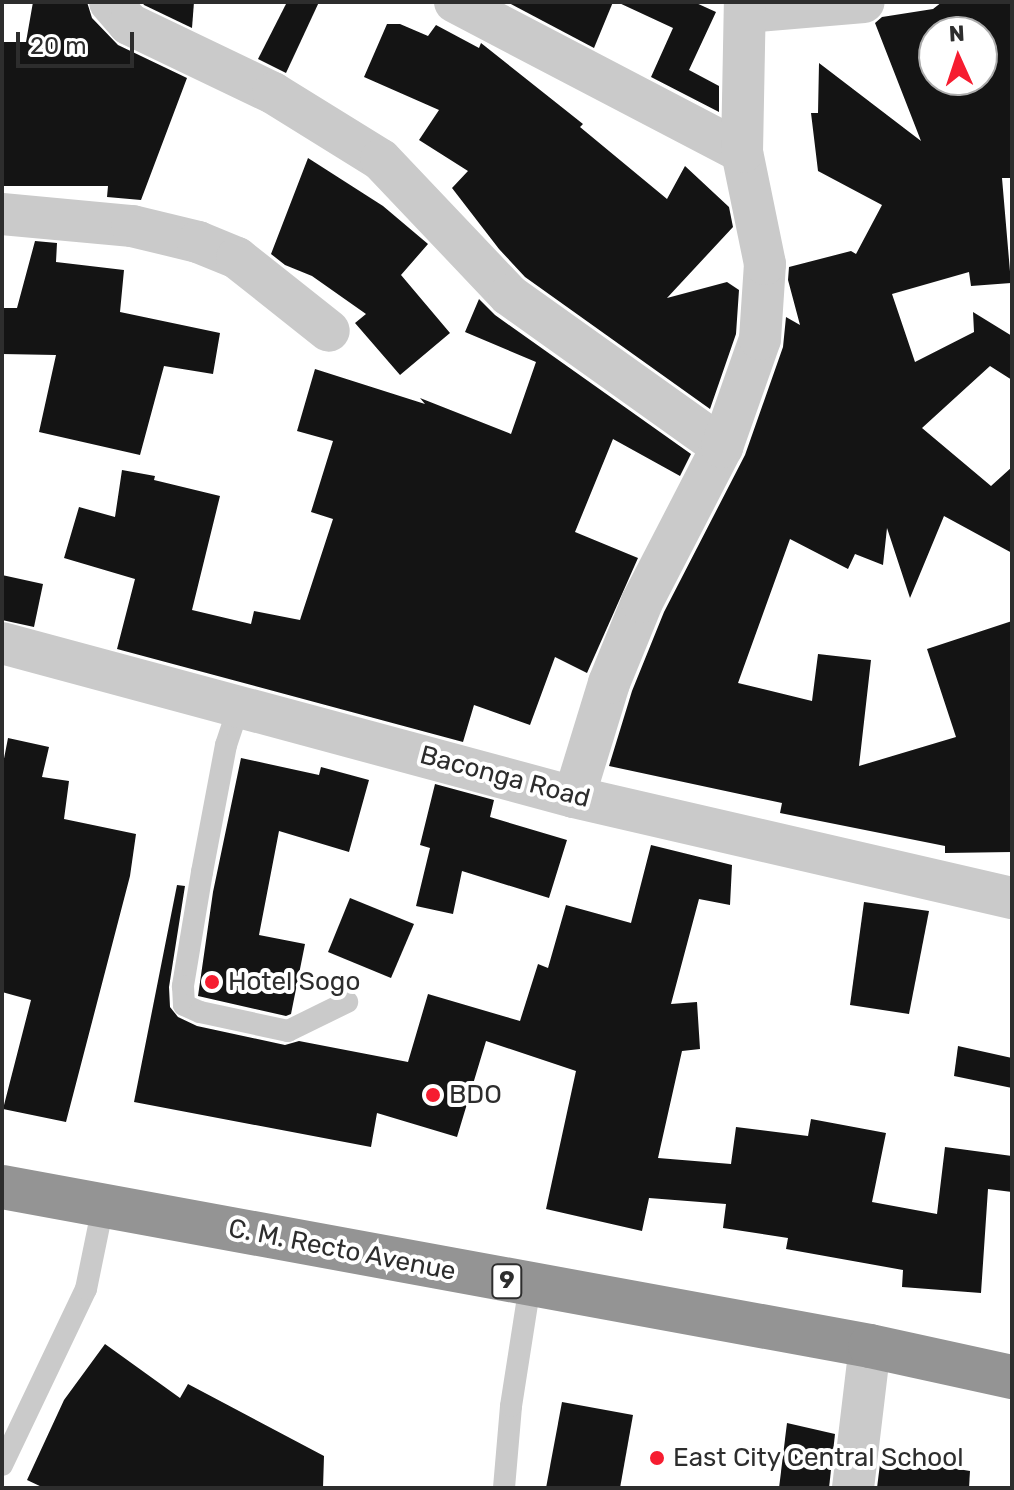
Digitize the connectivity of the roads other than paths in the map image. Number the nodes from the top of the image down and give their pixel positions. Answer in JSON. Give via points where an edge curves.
{"nodes":[{"id":1,"x":110,"y":2,"type":"edge"},
{"id":2,"x":455,"y":2,"type":"edge"},
{"id":3,"x":864,"y":2,"type":"edge"},
{"id":4,"x":745,"y":7,"type":"edge"},
{"id":5,"x":742,"y":152,"type":"junction"},
{"id":6,"x":2,"y":214,"type":"edge"},
{"id":7,"x":329,"y":331,"type":"dead end"},
{"id":8,"x":722,"y":447,"type":"junction"},
{"id":9,"x":2,"y":643,"type":"edge"},
{"id":10,"x":239,"y":706,"type":"junction"},
{"id":11,"x":574,"y":797,"type":"junction"},
{"id":12,"x":1012,"y":898,"type":"edge"},
{"id":13,"x":347,"y":1002,"type":"dead end"},
{"id":14,"x":2,"y":1187,"type":"edge"},
{"id":15,"x":103,"y":1206,"type":"junction"},
{"id":16,"x":530,"y":1285,"type":"junction"},
{"id":17,"x":870,"y":1346,"type":"junction"},
{"id":18,"x":1012,"y":1377,"type":"edge"},
{"id":19,"x":2,"y":1465,"type":"edge"},
{"id":20,"x":504,"y":1488,"type":"edge"},
{"id":21,"x":853,"y":1488,"type":"edge"}],
"edges":[{"from":1,"to":8,"type":"street","via":[[129,24],[273,93],[381,160],[509,295]]},
{"from":2,"to":5,"type":"street"},
{"from":3,"to":4,"type":"street"},
{"from":4,"to":5,"type":"street"},
{"from":5,"to":8,"type":"street","via":[[758,222],[765,297],[760,339]]},
{"from":6,"to":7,"type":"street","via":[[132,226],[198,242],[237,258]]},
{"from":8,"to":11,"type":"street","via":[[642,602],[609,683]]},
{"from":9,"to":10,"type":"street","name":"Baconga Road"},
{"from":10,"to":11,"type":"street","name":"Baconga Road"},
{"from":10,"to":13,"type":"lane","via":[[226,745],[202,872],[184,1005],[288,1031]]},
{"from":11,"to":12,"type":"street","name":"Baconga Road"},
{"from":14,"to":15,"type":"highway","name":"C. M. Recto Avenue","number":"9"},
{"from":15,"to":16,"type":"highway","name":"C. M. Recto Avenue","number":"9"},
{"from":15,"to":19,"type":"lane","via":[[86,1289]]},
{"from":16,"to":17,"type":"highway","name":"C. M. Recto Avenue","number":"9"},
{"from":16,"to":20,"type":"lane"},
{"from":17,"to":18,"type":"highway","name":"C. M. Recto Avenue","number":"9"},
{"from":17,"to":21,"type":"street"}]}
